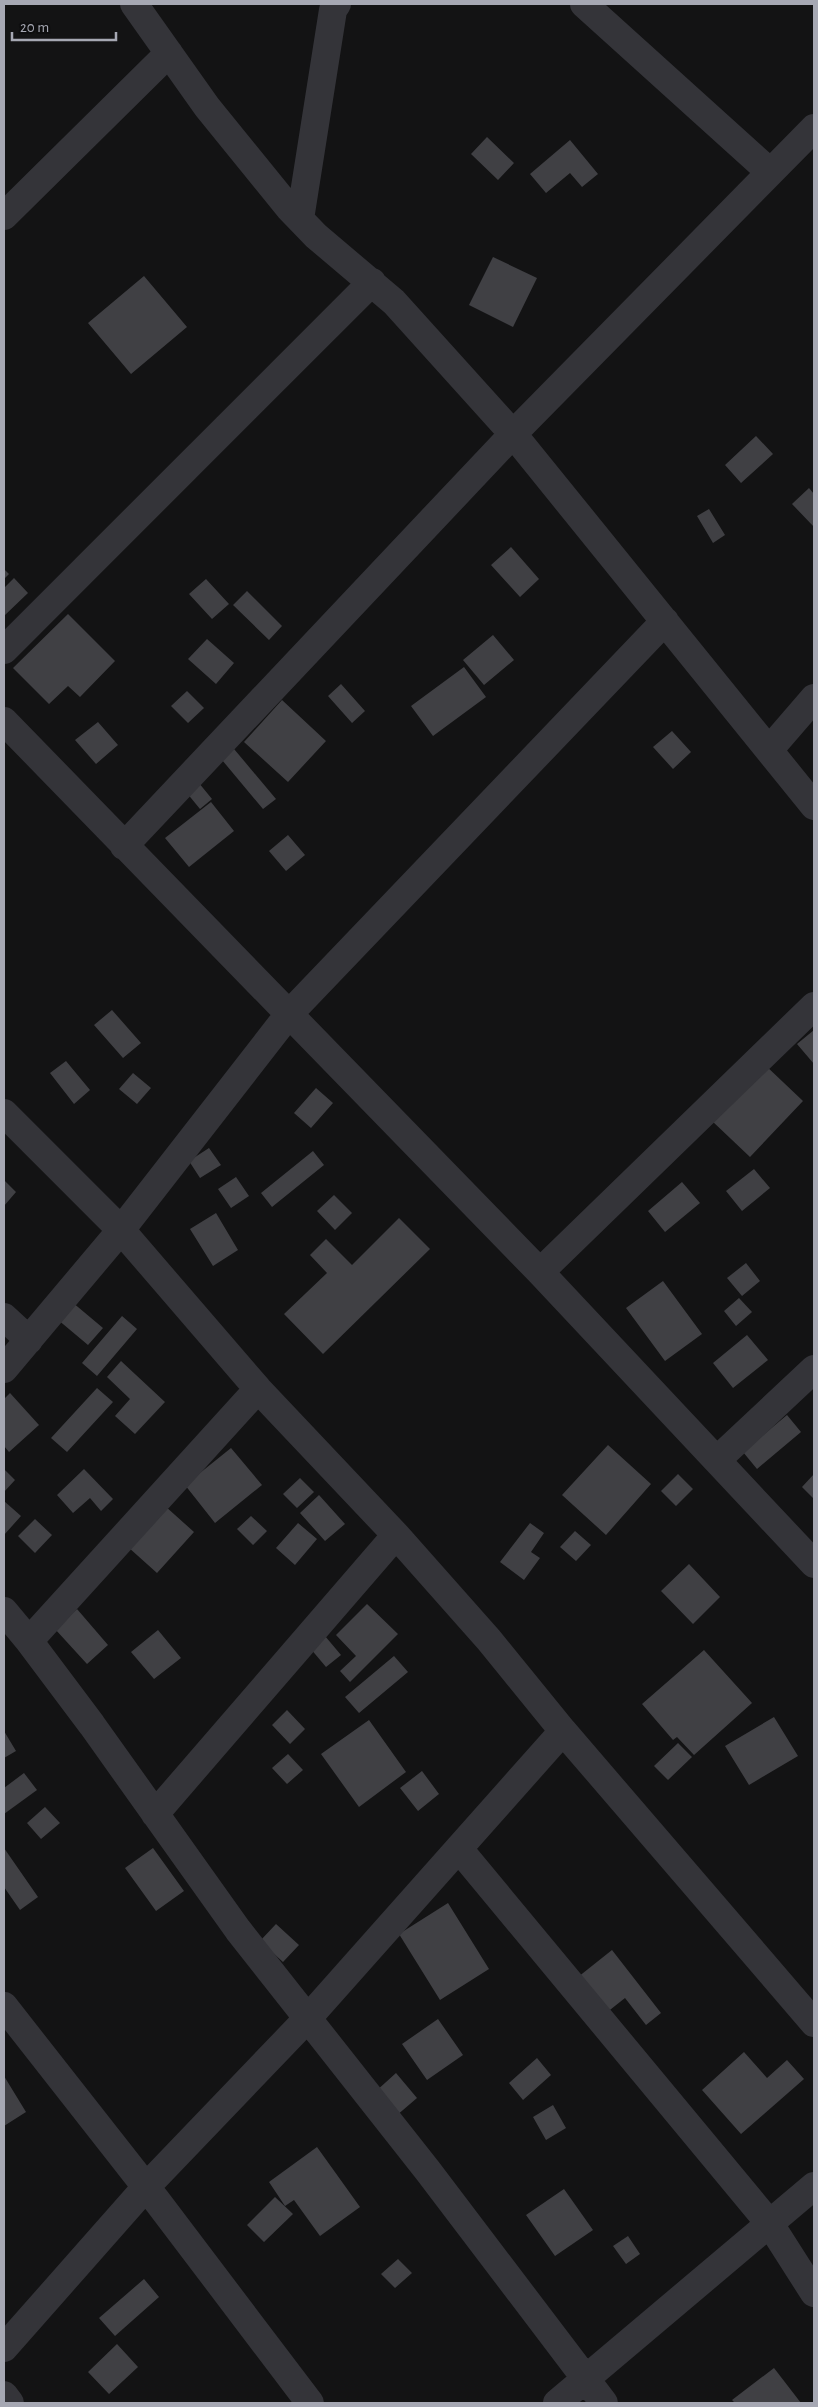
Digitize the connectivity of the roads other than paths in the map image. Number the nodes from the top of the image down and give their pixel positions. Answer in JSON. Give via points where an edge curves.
{"nodes":[{"id":1,"x":134,"y":4,"type":"edge"},
{"id":2,"x":337,"y":4,"type":"edge"},
{"id":3,"x":584,"y":4,"type":"edge"},
{"id":4,"x":169,"y":53,"type":"junction"},
{"id":5,"x":814,"y":128,"type":"edge"},
{"id":6,"x":770,"y":172,"type":"junction"},
{"id":7,"x":4,"y":216,"type":"edge"},
{"id":8,"x":300,"y":219,"type":"junction"},
{"id":9,"x":372,"y":282,"type":"junction"},
{"id":10,"x":513,"y":434,"type":"junction"},
{"id":11,"x":665,"y":621,"type":"junction"},
{"id":12,"x":4,"y":650,"type":"edge"},
{"id":13,"x":814,"y":698,"type":"edge"},
{"id":14,"x":4,"y":721,"type":"edge"},
{"id":15,"x":768,"y":750,"type":"junction"},
{"id":16,"x":814,"y":806,"type":"edge"},
{"id":17,"x":124,"y":846,"type":"junction"},
{"id":18,"x":814,"y":1006,"type":"edge"},
{"id":19,"x":289,"y":1014,"type":"junction"},
{"id":20,"x":4,"y":1113,"type":"edge"},
{"id":21,"x":121,"y":1230,"type":"junction"},
{"id":22,"x":540,"y":1272,"type":"junction"},
{"id":23,"x":4,"y":1317,"type":"edge"},
{"id":24,"x":29,"y":1340,"type":"junction"},
{"id":25,"x":4,"y":1369,"type":"edge"},
{"id":26,"x":814,"y":1369,"type":"edge"},
{"id":27,"x":258,"y":1389,"type":"junction"},
{"id":28,"x":717,"y":1460,"type":"junction"},
{"id":29,"x":396,"y":1535,"type":"junction"},
{"id":30,"x":814,"y":1564,"type":"edge"},
{"id":31,"x":4,"y":1611,"type":"edge"},
{"id":32,"x":29,"y":1641,"type":"junction"},
{"id":33,"x":563,"y":1731,"type":"junction"},
{"id":34,"x":155,"y":1814,"type":"junction"},
{"id":35,"x":459,"y":1849,"type":"junction"},
{"id":36,"x":4,"y":2006,"type":"edge"},
{"id":37,"x":308,"y":2018,"type":"junction"},
{"id":38,"x":814,"y":2024,"type":"edge"},
{"id":39,"x":814,"y":2186,"type":"edge"},
{"id":40,"x":146,"y":2188,"type":"junction"},
{"id":41,"x":770,"y":2224,"type":"junction"},
{"id":42,"x":814,"y":2293,"type":"edge"},
{"id":43,"x":4,"y":2348,"type":"edge"},
{"id":44,"x":586,"y":2380,"type":"junction"},
{"id":45,"x":4,"y":2395,"type":"edge"},
{"id":46,"x":10,"y":2403,"type":"edge"},
{"id":47,"x":310,"y":2403,"type":"edge"},
{"id":48,"x":557,"y":2403,"type":"edge"},
{"id":49,"x":604,"y":2403,"type":"edge"}],
"edges":[{"from":1,"to":4,"type":"street"},
{"from":2,"to":8,"type":"street"},
{"from":3,"to":6,"type":"street"},
{"from":4,"to":7,"type":"street"},
{"from":4,"to":8,"type":"street","via":[[207,107]]},
{"from":5,"to":6,"type":"street"},
{"from":6,"to":10,"type":"street"},
{"from":8,"to":9,"type":"street"},
{"from":9,"to":10,"type":"street","via":[[433,344]]},
{"from":9,"to":12,"type":"street"},
{"from":10,"to":11,"type":"street"},
{"from":10,"to":17,"type":"street"},
{"from":11,"to":15,"type":"street"},
{"from":11,"to":19,"type":"street"},
{"from":13,"to":15,"type":"street"},
{"from":14,"to":17,"type":"street"},
{"from":15,"to":16,"type":"street"},
{"from":17,"to":19,"type":"street"},
{"from":18,"to":22,"type":"street"},
{"from":19,"to":21,"type":"street"},
{"from":19,"to":22,"type":"street"},
{"from":20,"to":21,"type":"street"},
{"from":21,"to":24,"type":"street"},
{"from":21,"to":27,"type":"street"},
{"from":22,"to":28,"type":"street"},
{"from":23,"to":24,"type":"street"},
{"from":24,"to":25,"type":"street"},
{"from":26,"to":28,"type":"street"},
{"from":27,"to":29,"type":"street"},
{"from":27,"to":32,"type":"street"},
{"from":28,"to":30,"type":"street"},
{"from":29,"to":33,"type":"street","via":[[489,1640]]},
{"from":29,"to":34,"type":"street"},
{"from":31,"to":32,"type":"street"},
{"from":32,"to":34,"type":"street"},
{"from":33,"to":35,"type":"street"},
{"from":33,"to":38,"type":"street"},
{"from":34,"to":37,"type":"street","via":[[238,1930]]},
{"from":35,"to":37,"type":"street"},
{"from":35,"to":41,"type":"street"},
{"from":36,"to":40,"type":"street"},
{"from":37,"to":40,"type":"street"},
{"from":37,"to":44,"type":"street","via":[[428,2170]]},
{"from":39,"to":41,"type":"street"},
{"from":40,"to":43,"type":"street"},
{"from":40,"to":47,"type":"street"},
{"from":41,"to":42,"type":"street"},
{"from":41,"to":44,"type":"street"},
{"from":44,"to":48,"type":"street"},
{"from":44,"to":49,"type":"street"},
{"from":45,"to":46,"type":"street"}]}
